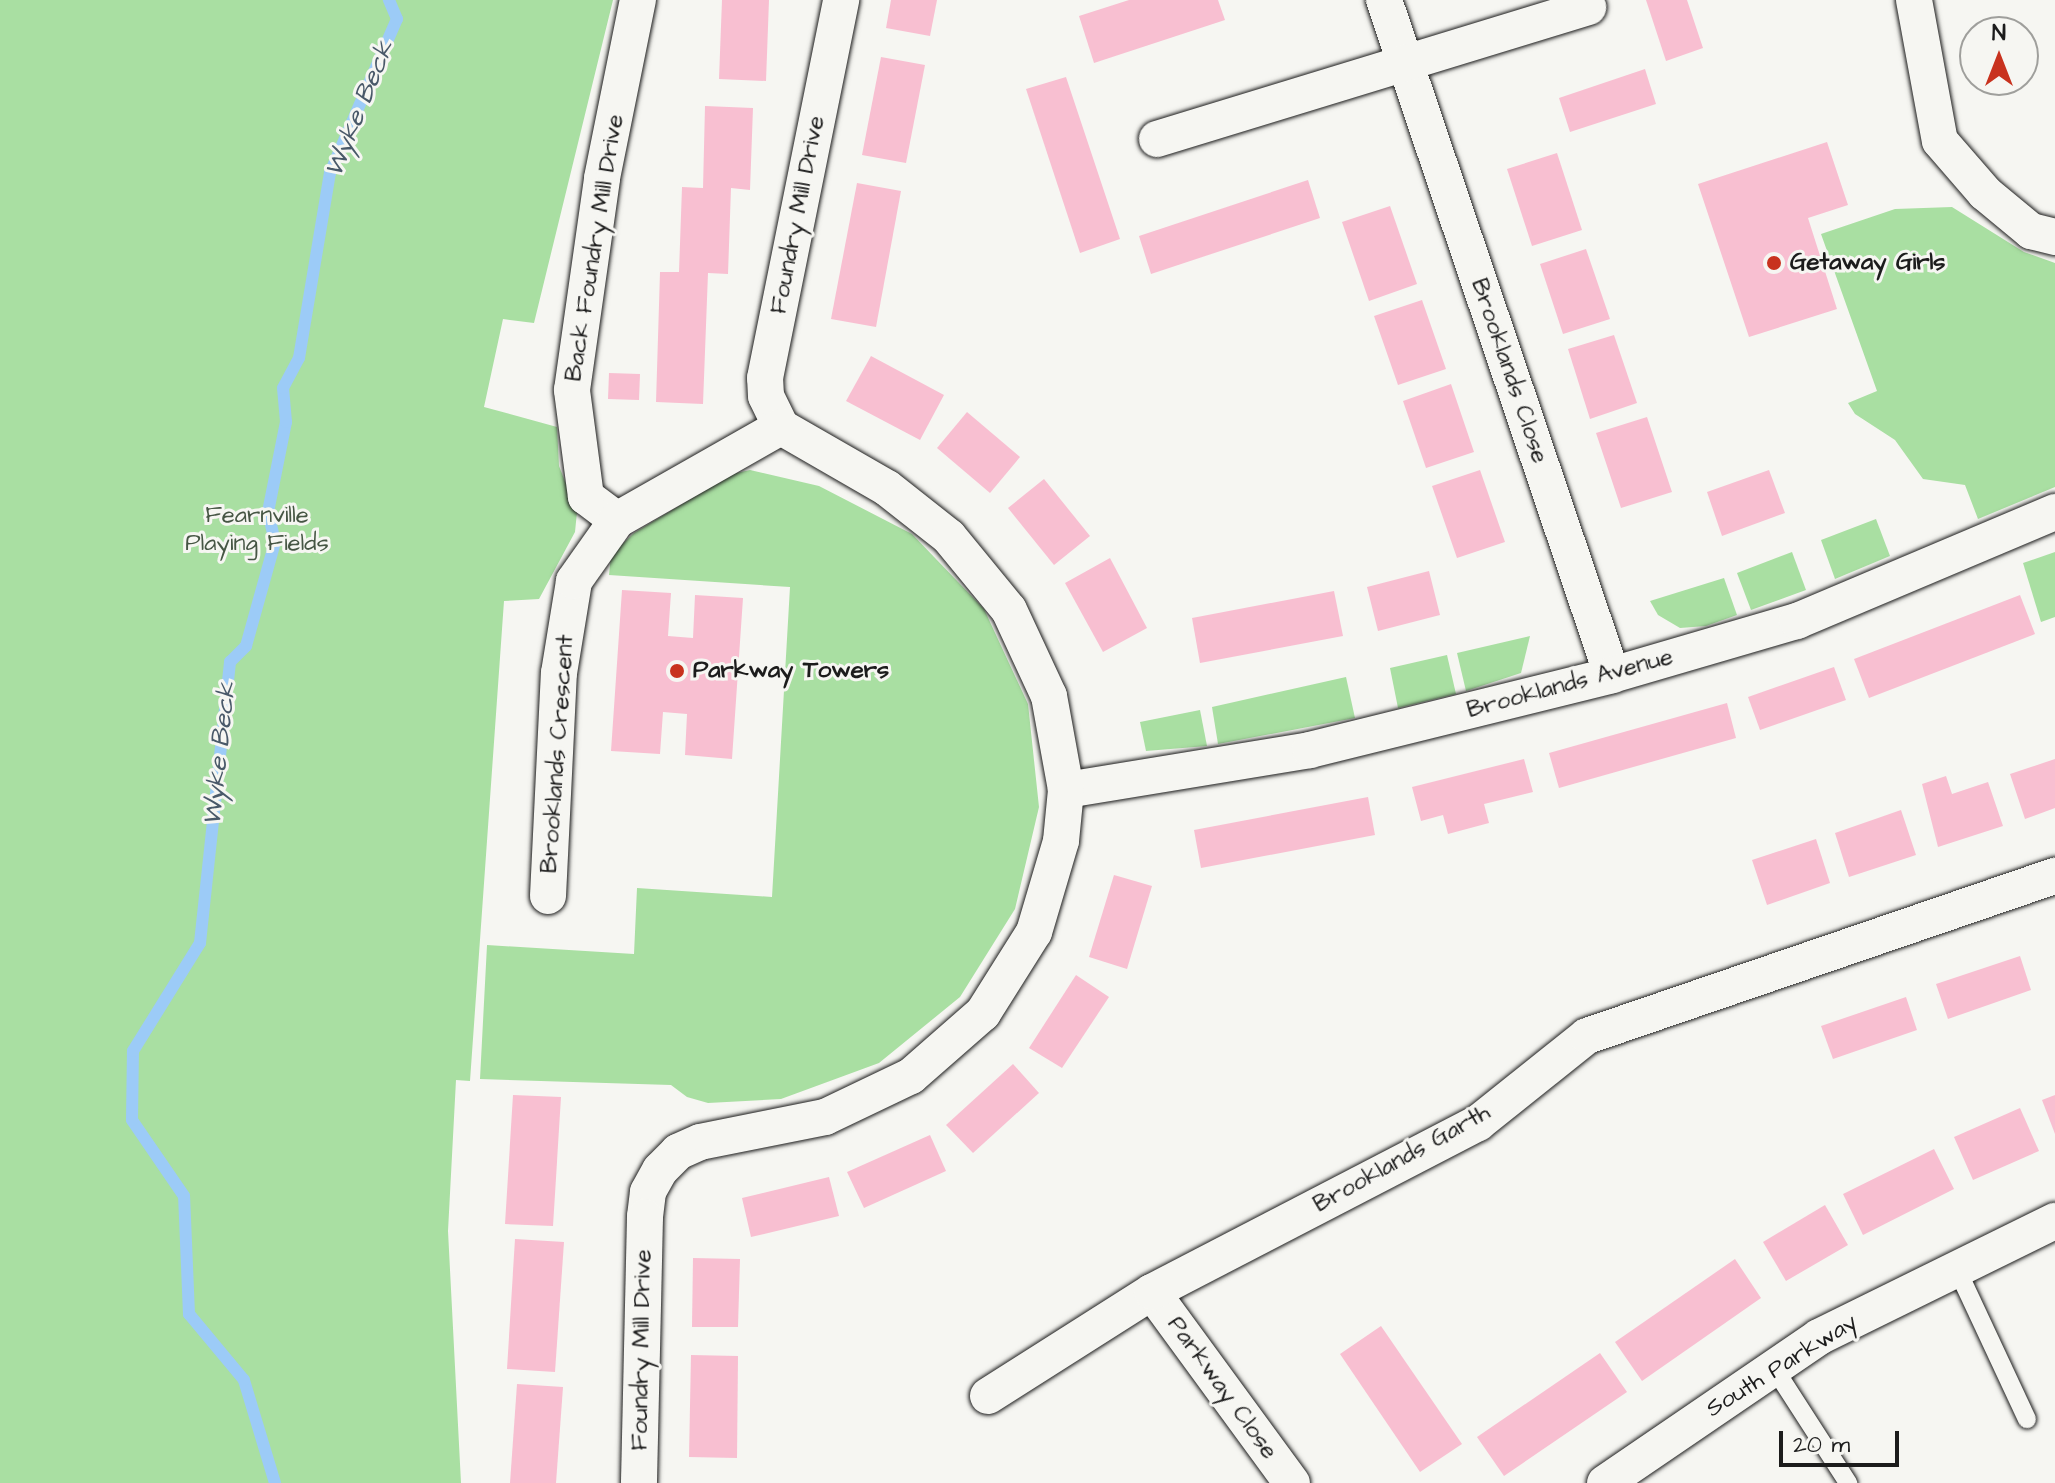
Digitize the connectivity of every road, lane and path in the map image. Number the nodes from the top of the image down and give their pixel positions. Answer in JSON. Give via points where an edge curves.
{"nodes":[{"id":1,"x":638,"y":0,"type":"edge"},
{"id":2,"x":841,"y":0,"type":"edge"},
{"id":3,"x":1384,"y":0,"type":"edge"},
{"id":4,"x":1914,"y":0,"type":"edge"},
{"id":5,"x":1588,"y":7,"type":"dead end"},
{"id":6,"x":1406,"y":67,"type":"junction"},
{"id":7,"x":1157,"y":139,"type":"dead end"},
{"id":8,"x":2055,"y":237,"type":"edge"},
{"id":9,"x":781,"y":427,"type":"junction"},
{"id":10,"x":2055,"y":512,"type":"edge"},
{"id":11,"x":617,"y":520,"type":"junction"},
{"id":12,"x":1612,"y":675,"type":"junction"},
{"id":13,"x":1066,"y":790,"type":"junction"},
{"id":14,"x":2055,"y":876,"type":"edge"},
{"id":15,"x":548,"y":896,"type":"dead end"},
{"id":16,"x":2055,"y":1221,"type":"edge"},
{"id":17,"x":1956,"y":1267,"type":"junction"},
{"id":18,"x":1152,"y":1292,"type":"junction"},
{"id":19,"x":1774,"y":1368,"type":"junction"},
{"id":20,"x":988,"y":1396,"type":"dead end"},
{"id":21,"x":2027,"y":1419,"type":"dead end"},
{"id":22,"x":639,"y":1483,"type":"edge"},
{"id":23,"x":1292,"y":1483,"type":"edge"},
{"id":24,"x":1605,"y":1483,"type":"edge"},
{"id":25,"x":1848,"y":1483,"type":"edge"}],
"edges":[{"from":1,"to":11,"type":"street","name":"Back Foundry Mill Drive","via":[[602,178],[572,390],[586,497]]},
{"from":2,"to":9,"type":"street","name":"Foundry Mill Drive","via":[[765,378],[766,396]]},
{"from":3,"to":6,"type":"street","name":"Brooklands Close"},
{"from":4,"to":8,"type":"street","via":[[1940,141],[1985,193],[2031,231]]},
{"from":5,"to":6,"type":"street"},
{"from":6,"to":7,"type":"street"},
{"from":6,"to":12,"type":"street","name":"Brooklands Close"},
{"from":9,"to":11,"type":"street","name":"Brooklands Crescent"},
{"from":9,"to":13,"type":"street","via":[[887,488],[937,527],[1009,610],[1049,696]]},
{"from":10,"to":12,"type":"street","name":"Brooklands Avenue","via":[[1797,621]]},
{"from":11,"to":15,"type":"street","name":"Brooklands Crescent","via":[[574,581],[559,673]]},
{"from":12,"to":13,"type":"street","name":"Brooklands Avenue","via":[[1310,750]]},
{"from":13,"to":22,"type":"street","name":"Foundry Mill Drive","via":[[1061,841],[1034,932],[983,1013],[911,1076],[825,1117],[700,1142],[678,1152],[648,1192]]},
{"from":14,"to":18,"type":"street","name":"Brooklands Garth","via":[[1587,1036],[1478,1123]]},
{"from":16,"to":17,"type":"street","name":"South Parkway"},
{"from":17,"to":19,"type":"street","name":"South Parkway","via":[[1819,1337]]},
{"from":17,"to":21,"type":"lane"},
{"from":18,"to":20,"type":"street","name":"Brooklands Garth"},
{"from":18,"to":23,"type":"street","name":"Parkway Close"},
{"from":19,"to":24,"type":"street","name":"South Parkway"},
{"from":19,"to":25,"type":"lane"}]}
